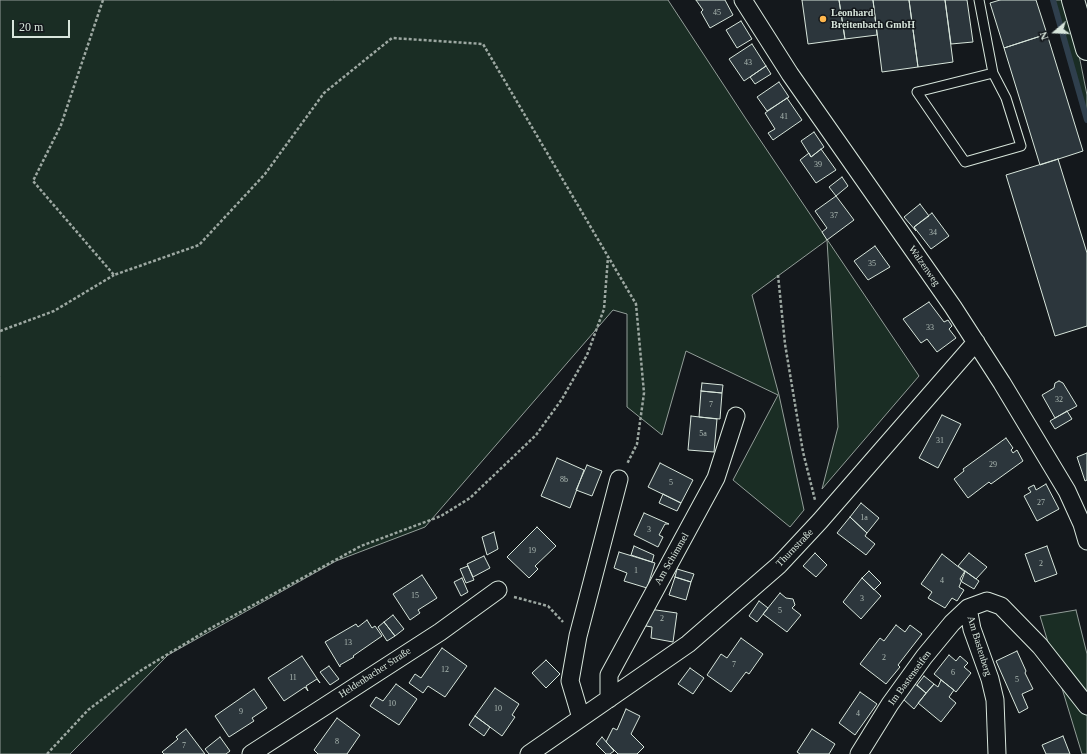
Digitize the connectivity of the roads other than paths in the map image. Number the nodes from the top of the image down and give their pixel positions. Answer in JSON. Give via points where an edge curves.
{"nodes":[{"id":1,"x":744,"y":0,"type":"edge"},
{"id":2,"x":979,"y":0,"type":"edge"},
{"id":3,"x":1073,"y":0,"type":"edge"},
{"id":4,"x":1087,"y":49,"type":"edge"},
{"id":5,"x":993,"y":73,"type":"junction"},
{"id":6,"x":976,"y":342,"type":"junction"},
{"id":7,"x":736,"y":416,"type":"dead end"},
{"id":8,"x":619,"y":479,"type":"road end"},
{"id":9,"x":1087,"y":541,"type":"edge"},
{"id":10,"x":498,"y":590,"type":"dead end"},
{"id":11,"x":968,"y":608,"type":"junction"},
{"id":12,"x":609,"y":699,"type":"junction"},
{"id":13,"x":1087,"y":706,"type":"edge"},
{"id":14,"x":581,"y":718,"type":"junction"},
{"id":15,"x":533,"y":753,"type":"edge"},
{"id":16,"x":251,"y":754,"type":"edge"},
{"id":17,"x":859,"y":754,"type":"edge"},
{"id":18,"x":997,"y":754,"type":"edge"}],
"edges":[{"from":1,"to":6,"type":"street","name":"Walzenweg","via":[[790,74]]},
{"from":2,"to":5,"type":"lane"},
{"from":3,"to":4,"type":"main road"},
{"from":5,"to":5,"type":"lane","via":[[917,92],[965,162],[1021,146],[1006,98]]},
{"from":6,"to":9,"type":"street","name":"Walzenweg","via":[[1067,491]]},
{"from":6,"to":12,"type":"street","name":"Thurnstraße","via":[[820,522],[779,565],[688,644]]},
{"from":7,"to":12,"type":"street","name":"Am Schimmel","via":[[716,478],[609,675]]},
{"from":8,"to":14,"type":"street","via":[[578,636],[570,681]]},
{"from":10,"to":16,"type":"street","name":"Heldenbacher Straße","via":[[440,632]]},
{"from":11,"to":13,"type":"street","name":"Am Bastenberg","via":[[987,601],[1001,606],[1040,646]]},
{"from":11,"to":17,"type":"street","name":"Im Bastenseifen","via":[[924,657],[890,704]]},
{"from":11,"to":18,"type":"street","name":"Am Bastenberg","via":[[972,629],[995,700]]},
{"from":12,"to":14,"type":"street","name":"Thurnstraße"},
{"from":14,"to":15,"type":"street","name":"Thurnstraße"}]}
